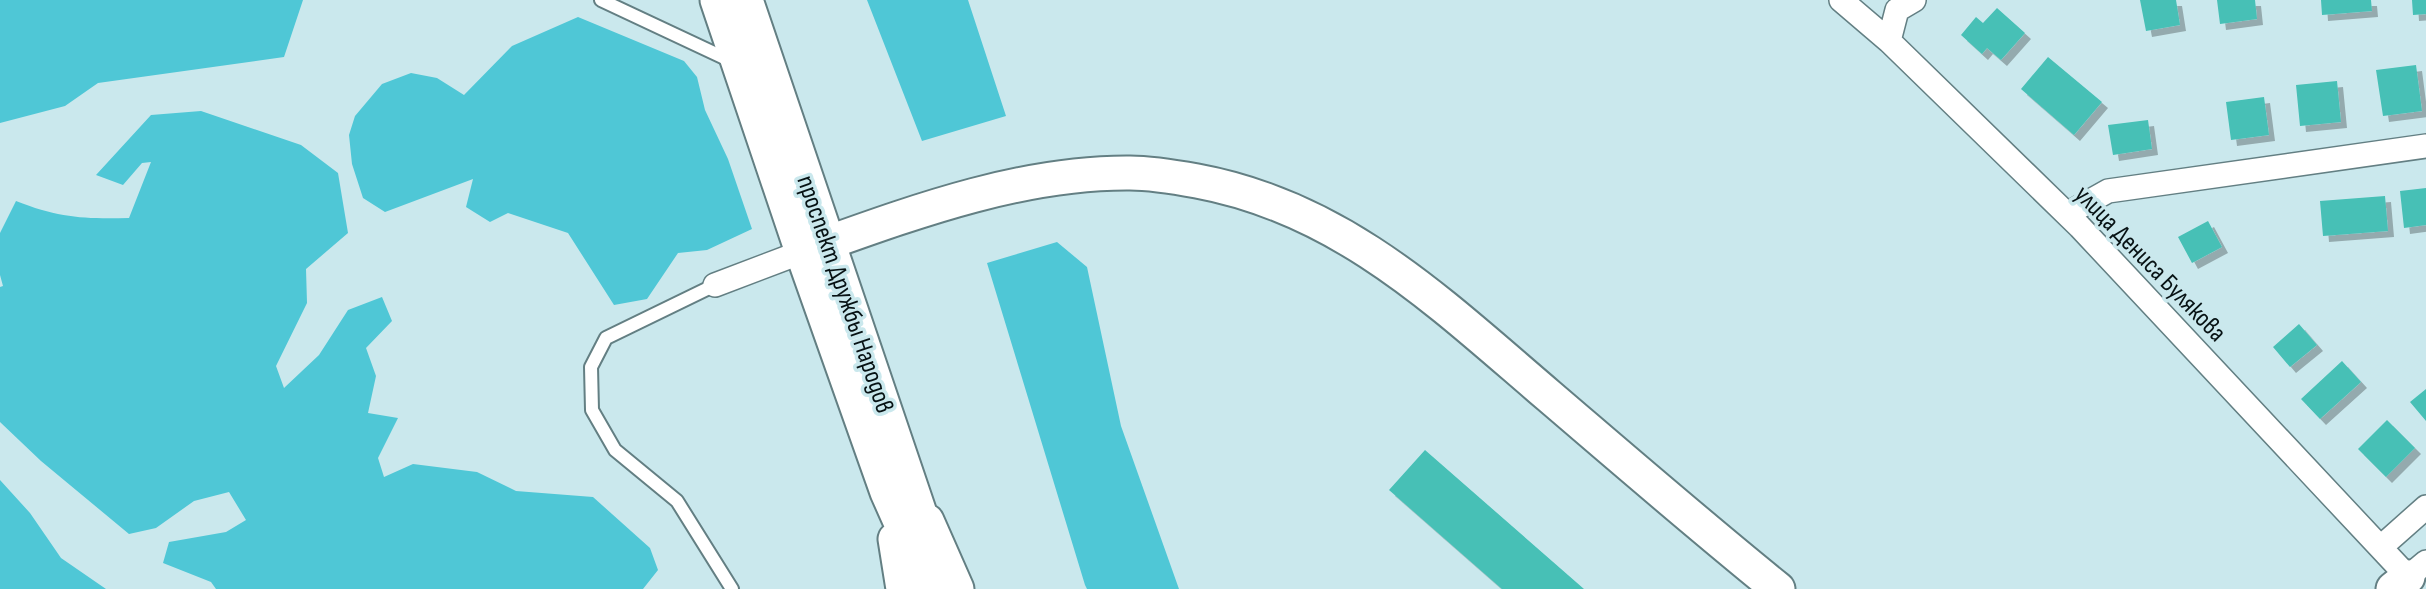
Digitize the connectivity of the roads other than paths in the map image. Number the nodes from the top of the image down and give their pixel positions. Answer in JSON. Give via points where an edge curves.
{"nodes":[{"id":1,"x":601,"y":0,"type":"edge"},
{"id":2,"x":717,"y":0,"type":"edge"},
{"id":3,"x":746,"y":0,"type":"edge"},
{"id":4,"x":1841,"y":0,"type":"edge"},
{"id":5,"x":1914,"y":0,"type":"edge"},
{"id":6,"x":1889,"y":41,"type":"junction"},
{"id":7,"x":739,"y":65,"type":"junction"},
{"id":8,"x":2426,"y":146,"type":"edge"},
{"id":9,"x":2067,"y":214,"type":"junction"},
{"id":10,"x":815,"y":247,"type":"junction"},
{"id":11,"x":715,"y":285,"type":"joint"},
{"id":12,"x":899,"y":488,"type":"junction"},
{"id":13,"x":2426,"y":507,"type":"edge"},
{"id":14,"x":2381,"y":547,"type":"junction"},
{"id":15,"x":2409,"y":576,"type":"edge"},
{"id":16,"x":732,"y":589,"type":"edge"},
{"id":17,"x":903,"y":589,"type":"edge"},
{"id":18,"x":930,"y":589,"type":"edge"},
{"id":19,"x":945,"y":589,"type":"edge"},
{"id":20,"x":957,"y":589,"type":"edge"},
{"id":21,"x":1778,"y":589,"type":"edge"}],
"edges":[{"from":1,"to":7,"type":"lane"},
{"from":2,"to":7,"type":"main road","name":"проспект Дружбы Народов"},
{"from":3,"to":10,"type":"main road","name":"проспект Дружбы Народов"},
{"from":4,"to":6,"type":"street","name":"улица Дениса Булякова"},
{"from":5,"to":6,"type":"street","via":[[1897,10]]},
{"from":6,"to":9,"type":"street","name":"улица Дениса Булякова"},
{"from":7,"to":10,"type":"main road","name":"проспект Дружбы Народов","via":[[782,188]]},
{"from":8,"to":9,"type":"street","via":[[2108,191]]},
{"from":9,"to":14,"type":"street","name":"улица Дениса Булякова"},
{"from":10,"to":11,"type":"street"},
{"from":10,"to":12,"type":"main road","name":"проспект Дружбы Народов"},
{"from":10,"to":21,"type":"main road","via":[[970,198],[1081,176],[1130,173],[1173,177],[1266,200],[1314,218],[1359,244],[1436,300]]},
{"from":11,"to":16,"type":"lane","via":[[606,338],[591,367],[592,410],[615,450],[677,501]]},
{"from":12,"to":17,"type":"main road"},
{"from":12,"to":18,"type":"main road"},
{"from":12,"to":19,"type":"main road","name":"проспект Дружбы Народов"},
{"from":12,"to":20,"type":"main road"},
{"from":13,"to":14,"type":"street"},
{"from":14,"to":15,"type":"street","name":"улица Дениса Булякова"}]}
